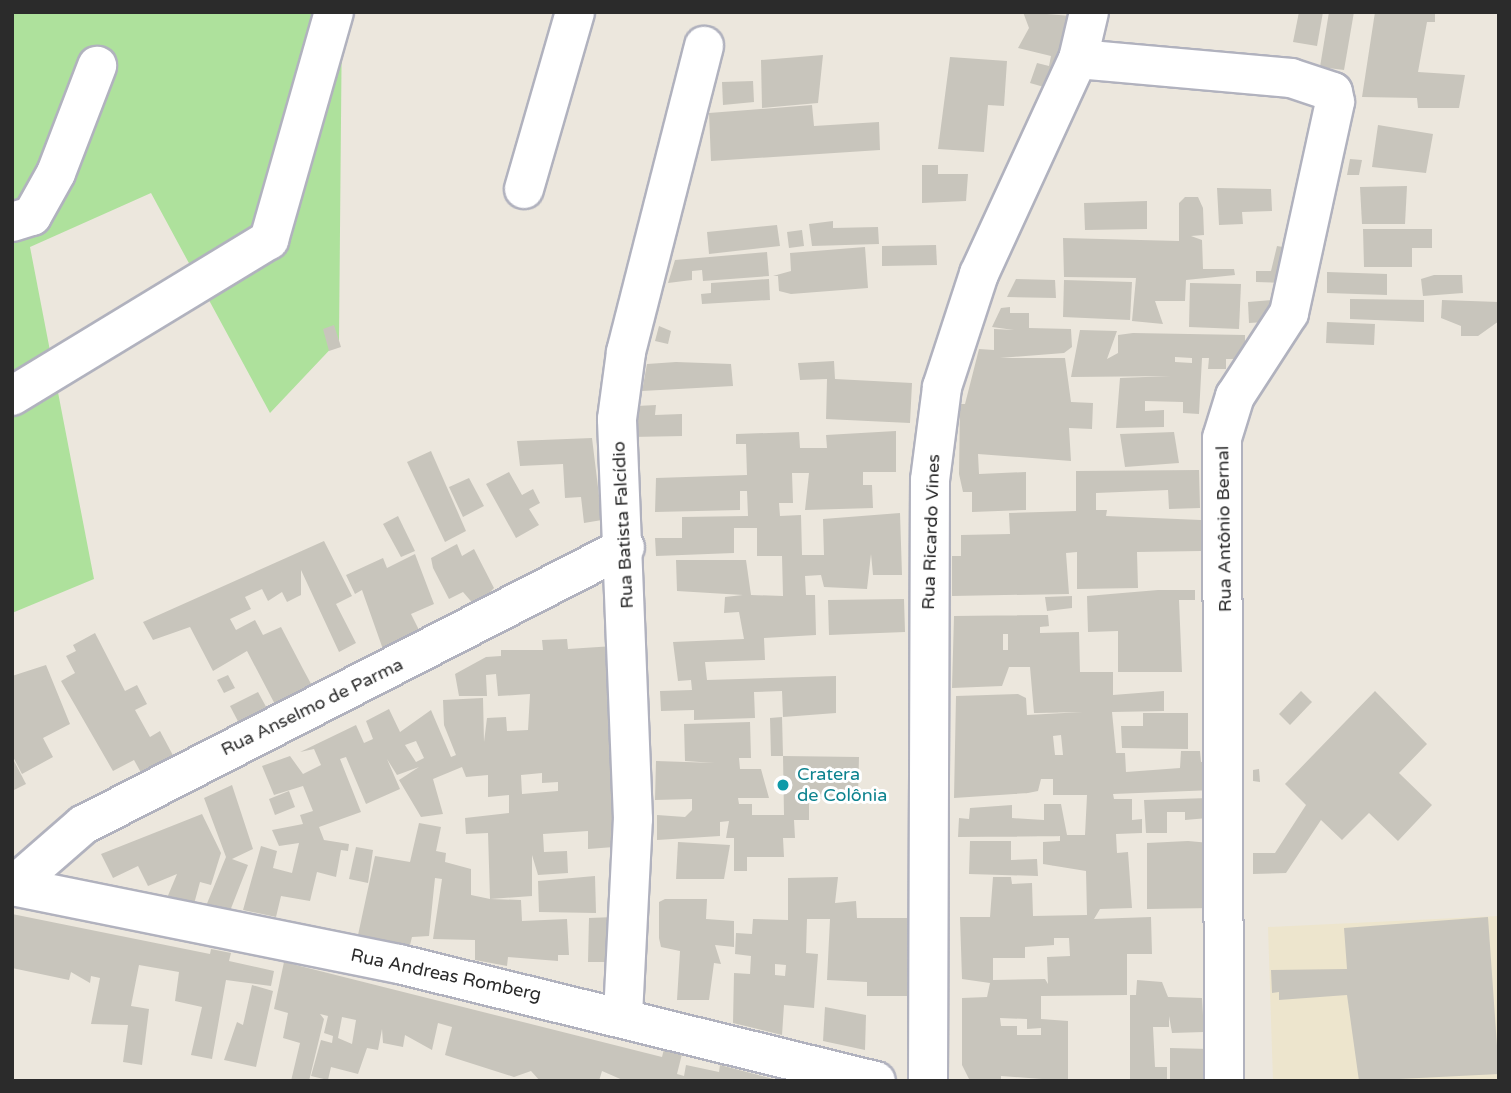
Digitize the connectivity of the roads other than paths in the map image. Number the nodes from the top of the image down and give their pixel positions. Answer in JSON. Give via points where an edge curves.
{"nodes":[{"id":1,"x":334,"y":12,"type":"edge"},
{"id":2,"x":575,"y":12,"type":"edge"},
{"id":3,"x":1089,"y":12,"type":"edge"},
{"id":4,"x":704,"y":46,"type":"dead end"},
{"id":5,"x":1079,"y":59,"type":"junction"},
{"id":6,"x":97,"y":66,"type":"dead end"},
{"id":7,"x":524,"y":189,"type":"dead end"},
{"id":8,"x":12,"y":222,"type":"edge"},
{"id":9,"x":12,"y":396,"type":"edge"},
{"id":10,"x":625,"y":547,"type":"junction"},
{"id":11,"x":13,"y":886,"type":"edge"},
{"id":12,"x":623,"y":1015,"type":"junction"},
{"id":13,"x":876,"y":1081,"type":"edge"},
{"id":14,"x":928,"y":1081,"type":"edge"},
{"id":15,"x":1224,"y":1081,"type":"edge"}],
"edges":[{"from":1,"to":9,"type":"street","via":[[268,240]]},
{"from":2,"to":7,"type":"street"},
{"from":3,"to":5,"type":"street","name":"Rua Ricardo Vines"},
{"from":4,"to":10,"type":"street","name":"Rua Batista Falcídio","via":[[626,352],[617,419]]},
{"from":5,"to":14,"type":"street","name":"Rua Ricardo Vines","via":[[979,274],[942,387],[930,480]]},
{"from":5,"to":15,"type":"street","name":"Rua Antônio Bernal","via":[[1292,78],[1333,92],[1335,102],[1289,313],[1235,396],[1222,438]]},
{"from":6,"to":8,"type":"street","via":[[56,173],[32,216]]},
{"from":10,"to":11,"type":"street","name":"Rua Anselmo de Parma","via":[[95,818]]},
{"from":10,"to":12,"type":"street","name":"Rua Batista Falcídio","via":[[633,819]]},
{"from":11,"to":12,"type":"street","name":"Rua Andreas Romberg"},
{"from":12,"to":13,"type":"street","name":"Rua Andreas Romberg"}]}
